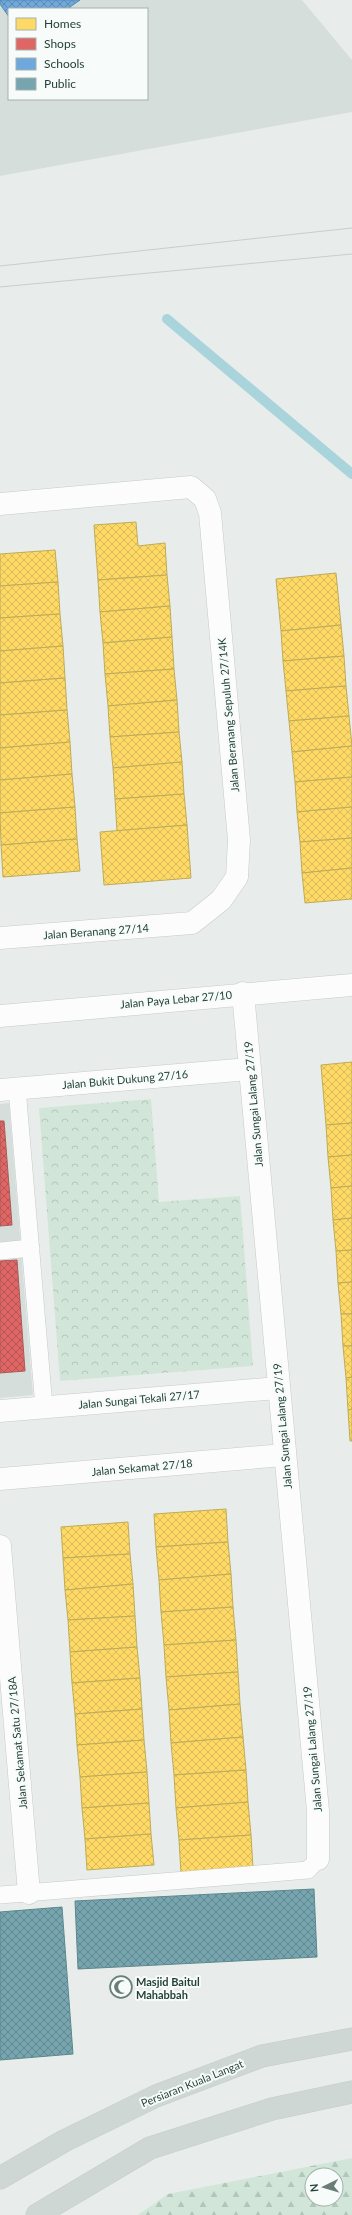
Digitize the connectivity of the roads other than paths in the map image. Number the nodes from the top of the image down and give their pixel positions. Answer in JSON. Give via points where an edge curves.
{"nodes":[{"id":1,"x":0,"y":504,"type":"edge"},
{"id":2,"x":192,"y":923,"type":"joint"},
{"id":3,"x":0,"y":938,"type":"edge"},
{"id":4,"x":352,"y":985,"type":"edge"},
{"id":5,"x":243,"y":993,"type":"junction"},
{"id":6,"x":0,"y":1016,"type":"edge"},
{"id":7,"x":249,"y":1069,"type":"junction"},
{"id":8,"x":9,"y":1089,"type":"edge"},
{"id":9,"x":31,"y":1248,"type":"junction"},
{"id":10,"x":0,"y":1251,"type":"edge"},
{"id":11,"x":278,"y":1388,"type":"junction"},
{"id":12,"x":44,"y":1407,"type":"junction"},
{"id":13,"x":0,"y":1411,"type":"edge"},
{"id":14,"x":284,"y":1455,"type":"junction"},
{"id":15,"x":0,"y":1479,"type":"edge"},
{"id":16,"x":0,"y":1546,"type":"edge"},
{"id":17,"x":318,"y":1859,"type":"joint"},
{"id":18,"x":29,"y":1893,"type":"junction"},
{"id":19,"x":0,"y":1895,"type":"edge"},
{"id":20,"x":352,"y":2039,"type":"edge"},
{"id":21,"x":352,"y":2092,"type":"edge"},
{"id":22,"x":0,"y":2178,"type":"edge"},
{"id":23,"x":37,"y":2215,"type":"edge"}],
"edges":[{"from":1,"to":2,"type":"street","name":"Jalan Beranang Sepuluh 27/14K","via":[[191,487],[205,499],[210,513],[239,840],[237,876],[221,900]]},
{"from":2,"to":3,"type":"street","name":"Jalan Beranang 27/14"},
{"from":4,"to":5,"type":"street","name":"Jalan Paya Lebar 27/10"},
{"from":5,"to":6,"type":"street","name":"Jalan Paya Lebar 27/10"},
{"from":5,"to":7,"type":"street","name":"Jalan Sungai Lalang 27/19"},
{"from":7,"to":8,"type":"street","name":"Jalan Bukit Dukung 27/16"},
{"from":7,"to":11,"type":"street","name":"Jalan Sungai Lalang 27/19"},
{"from":8,"to":9,"type":"lane"},
{"from":9,"to":10,"type":"lane"},
{"from":9,"to":12,"type":"lane"},
{"from":11,"to":12,"type":"street","name":"Jalan Sungai Tekali 27/17"},
{"from":11,"to":14,"type":"street","name":"Jalan Sungai Lalang 27/19"},
{"from":12,"to":13,"type":"street","name":"Jalan Sungai Tekali 27/17"},
{"from":14,"to":15,"type":"street","name":"Jalan Sekamat 27/18"},
{"from":14,"to":17,"type":"street","name":"Jalan Sungai Lalang 27/19","via":[[318,1811]]},
{"from":16,"to":18,"type":"street","name":"Jalan Sekamat Satu 27/18A"},
{"from":17,"to":18,"type":"lane","via":[[308,1870]]},
{"from":18,"to":19,"type":"lane"},
{"from":20,"to":22,"type":"main road","name":"Persiaran Kuala Langat","via":[[262,2056],[156,2096],[64,2141]]},
{"from":21,"to":23,"type":"main road","via":[[272,2109],[150,2148]]}]}
